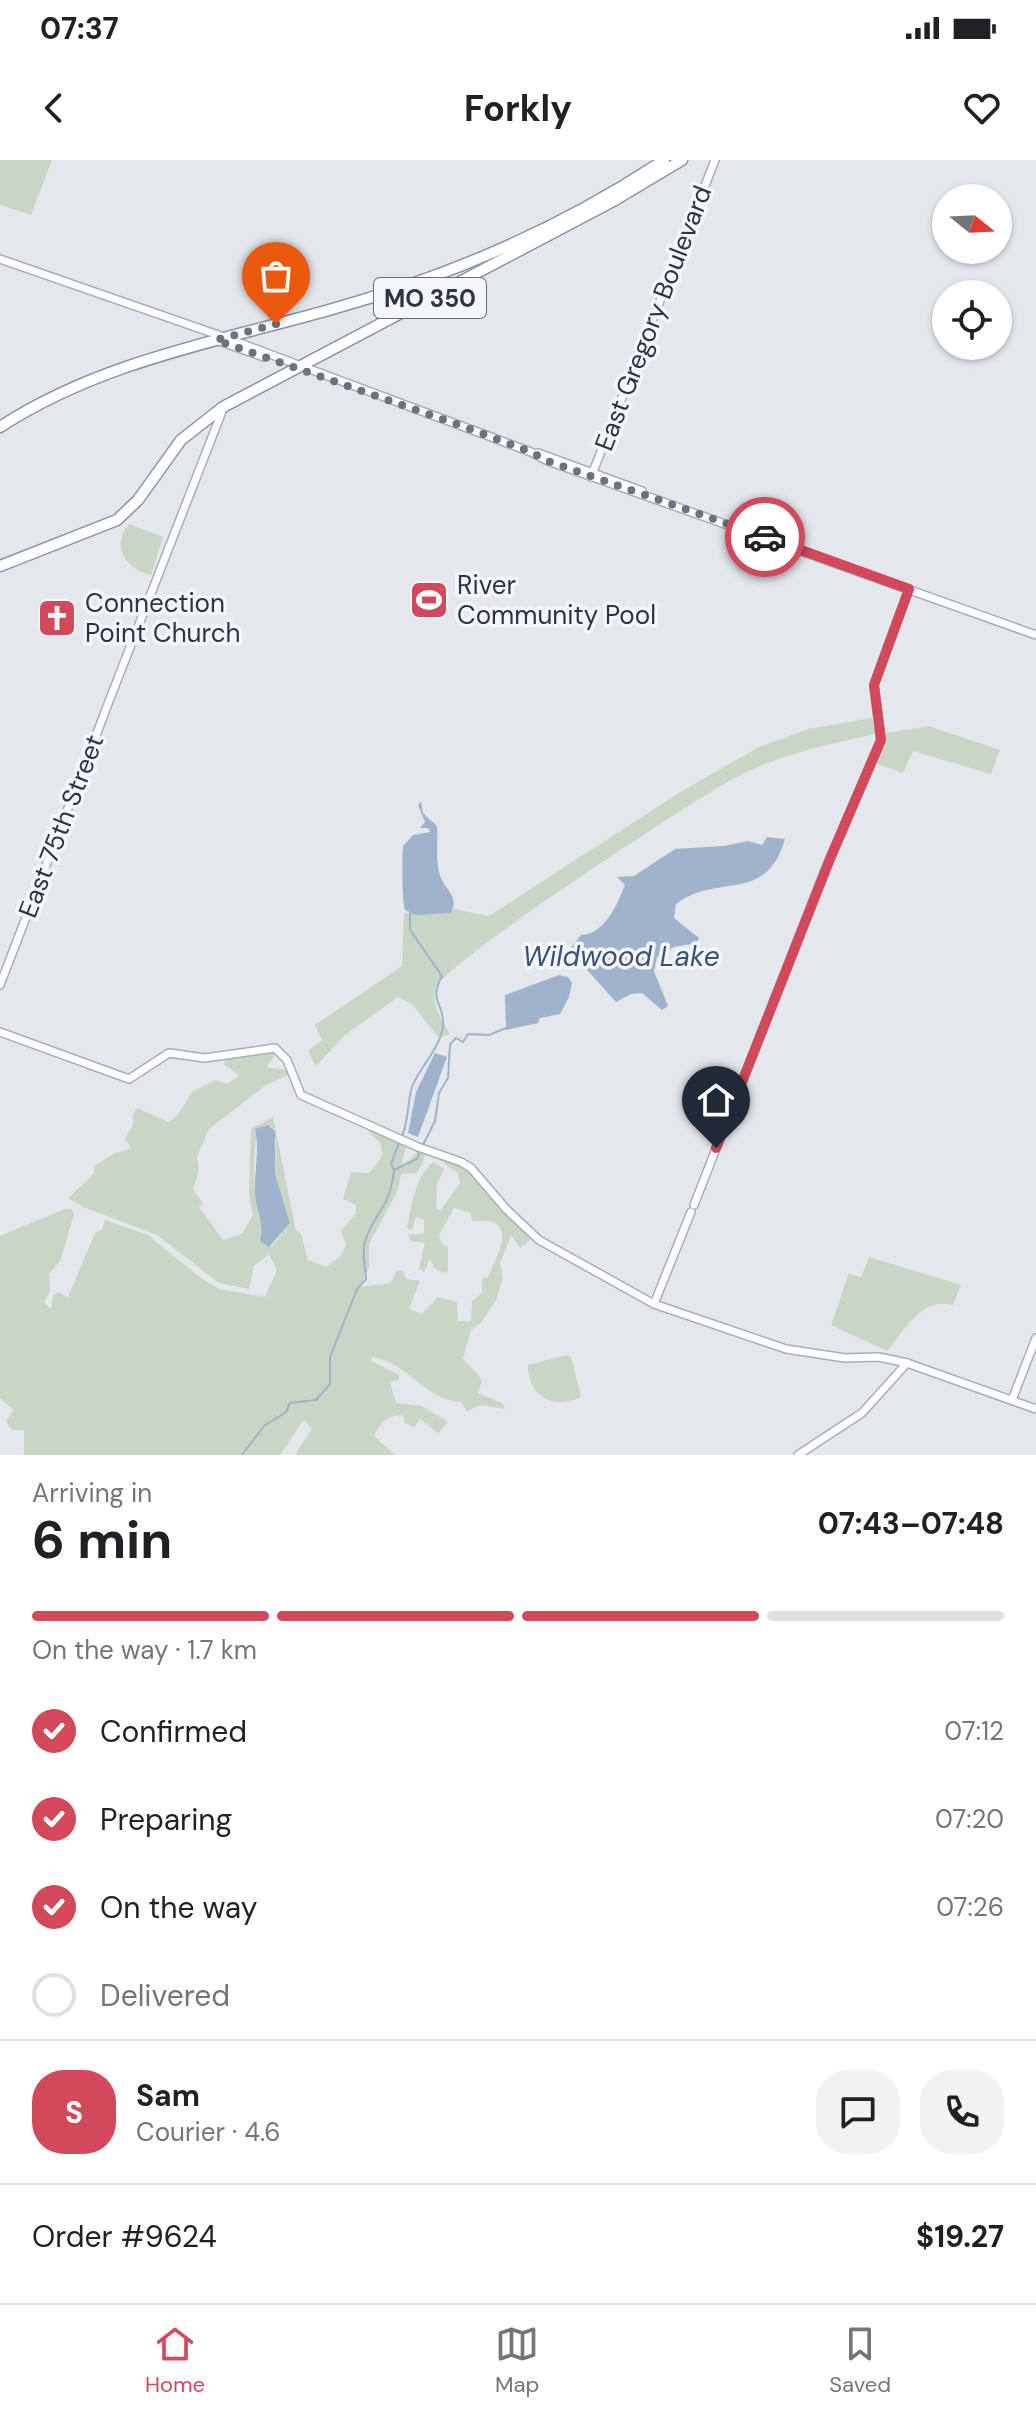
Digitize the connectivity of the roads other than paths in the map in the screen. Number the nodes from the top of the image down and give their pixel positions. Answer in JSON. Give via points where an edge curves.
{"nodes":[{"id":1,"x":664,"y":160,"type":"edge"},
{"id":2,"x":682,"y":160,"type":"edge"},
{"id":3,"x":715,"y":160,"type":"edge"},
{"id":4,"x":0,"y":259,"type":"edge"},
{"id":5,"x":177,"y":323,"type":"junction"},
{"id":6,"x":198,"y":338,"type":"junction"},
{"id":7,"x":220,"y":338,"type":"junction"},
{"id":8,"x":315,"y":359,"type":"junction"},
{"id":9,"x":299,"y":367,"type":"junction"},
{"id":10,"x":317,"y":371,"type":"junction"},
{"id":11,"x":333,"y":380,"type":"junction"},
{"id":12,"x":223,"y":407,"type":"junction"},
{"id":13,"x":0,"y":427,"type":"edge"},
{"id":14,"x":592,"y":474,"type":"junction"},
{"id":15,"x":0,"y":566,"type":"edge"},
{"id":16,"x":909,"y":589,"type":"junction"},
{"id":17,"x":1036,"y":635,"type":"edge"},
{"id":18,"x":0,"y":985,"type":"edge"},
{"id":19,"x":0,"y":1032,"type":"edge"},
{"id":20,"x":654,"y":1304,"type":"junction"},
{"id":21,"x":1036,"y":1338,"type":"edge"},
{"id":22,"x":907,"y":1363,"type":"junction"},
{"id":23,"x":1012,"y":1400,"type":"junction"},
{"id":24,"x":1036,"y":1409,"type":"edge"},
{"id":25,"x":798,"y":1455,"type":"edge"}],
"edges":[{"from":1,"to":7,"type":"highway","number":"MO 350","via":[[578,211],[467,263],[361,301]]},
{"from":2,"to":8,"type":"highway","number":"MO 350"},
{"from":3,"to":14,"type":"street","name":"East Gregory Boulevard"},
{"from":4,"to":5,"type":"street"},
{"from":5,"to":6,"type":"street"},
{"from":5,"to":7,"type":"street"},
{"from":6,"to":7,"type":"highway","number":"MO 350"},
{"from":6,"to":13,"type":"highway","number":"MO 350","via":[[93,378]]},
{"from":7,"to":9,"type":"street"},
{"from":8,"to":9,"type":"highway","number":"MO 350"},
{"from":8,"to":10,"type":"highway"},
{"from":9,"to":10,"type":"street"},
{"from":9,"to":11,"type":"street"},
{"from":9,"to":12,"type":"highway","number":"MO 350"},
{"from":10,"to":11,"type":"street"},
{"from":11,"to":14,"type":"street"},
{"from":12,"to":15,"type":"highway","number":"MO 350","via":[[186,435],[117,520]]},
{"from":12,"to":18,"type":"street","name":"East 75th Street"},
{"from":14,"to":16,"type":"street"},
{"from":16,"to":17,"type":"street"},
{"from":16,"to":20,"type":"street","via":[[874,685],[881,740]]},
{"from":19,"to":20,"type":"street","via":[[129,1079],[169,1053],[205,1058],[277,1049],[301,1095],[461,1162],[539,1240]]},
{"from":20,"to":22,"type":"street","via":[[786,1349]]},
{"from":21,"to":23,"type":"street"},
{"from":22,"to":23,"type":"street"},
{"from":22,"to":25,"type":"street","via":[[862,1413]]},
{"from":23,"to":24,"type":"street"}]}
